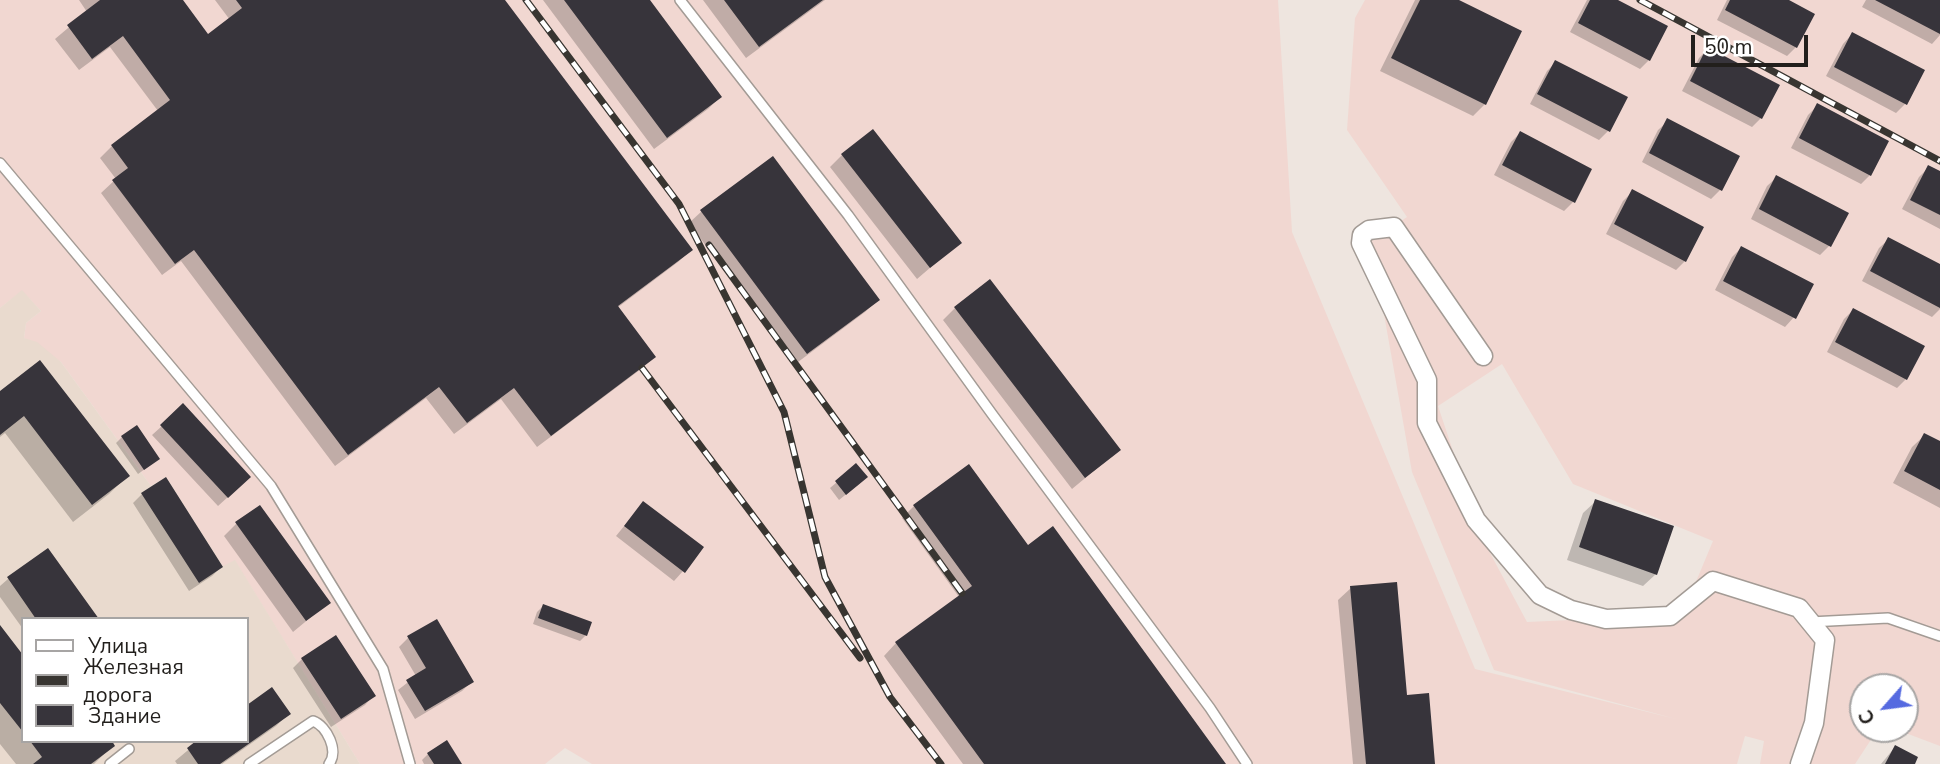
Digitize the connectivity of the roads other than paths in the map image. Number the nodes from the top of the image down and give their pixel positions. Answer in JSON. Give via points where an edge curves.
{"nodes":[{"id":1,"x":680,"y":0,"type":"edge"},
{"id":2,"x":0,"y":163,"type":"edge"},
{"id":3,"x":1483,"y":356,"type":"dead end"},
{"id":4,"x":1811,"y":622,"type":"junction"},
{"id":5,"x":1940,"y":636,"type":"edge"},
{"id":6,"x":129,"y":749,"type":"dead end"},
{"id":7,"x":110,"y":764,"type":"edge"},
{"id":8,"x":249,"y":764,"type":"edge"},
{"id":9,"x":329,"y":764,"type":"edge"},
{"id":10,"x":410,"y":764,"type":"edge"},
{"id":11,"x":1247,"y":764,"type":"edge"},
{"id":12,"x":1800,"y":764,"type":"edge"}],
"edges":[{"from":1,"to":11,"type":"lane","via":[[848,215]]},
{"from":2,"to":10,"type":"lane","via":[[271,486],[383,669]]},
{"from":3,"to":4,"type":"street","via":[[1394,227],[1362,235],[1361,243],[1427,380],[1427,423],[1476,520],[1540,595],[1571,610],[1606,619],[1670,616],[1713,581],[1799,608]]},
{"from":4,"to":5,"type":"lane","via":[[1888,618]]},
{"from":4,"to":12,"type":"street","via":[[1825,640],[1814,723]]},
{"from":6,"to":7,"type":"lane"},
{"from":8,"to":9,"type":"lane","via":[[313,721],[319,723],[332,746],[334,756]]}]}
